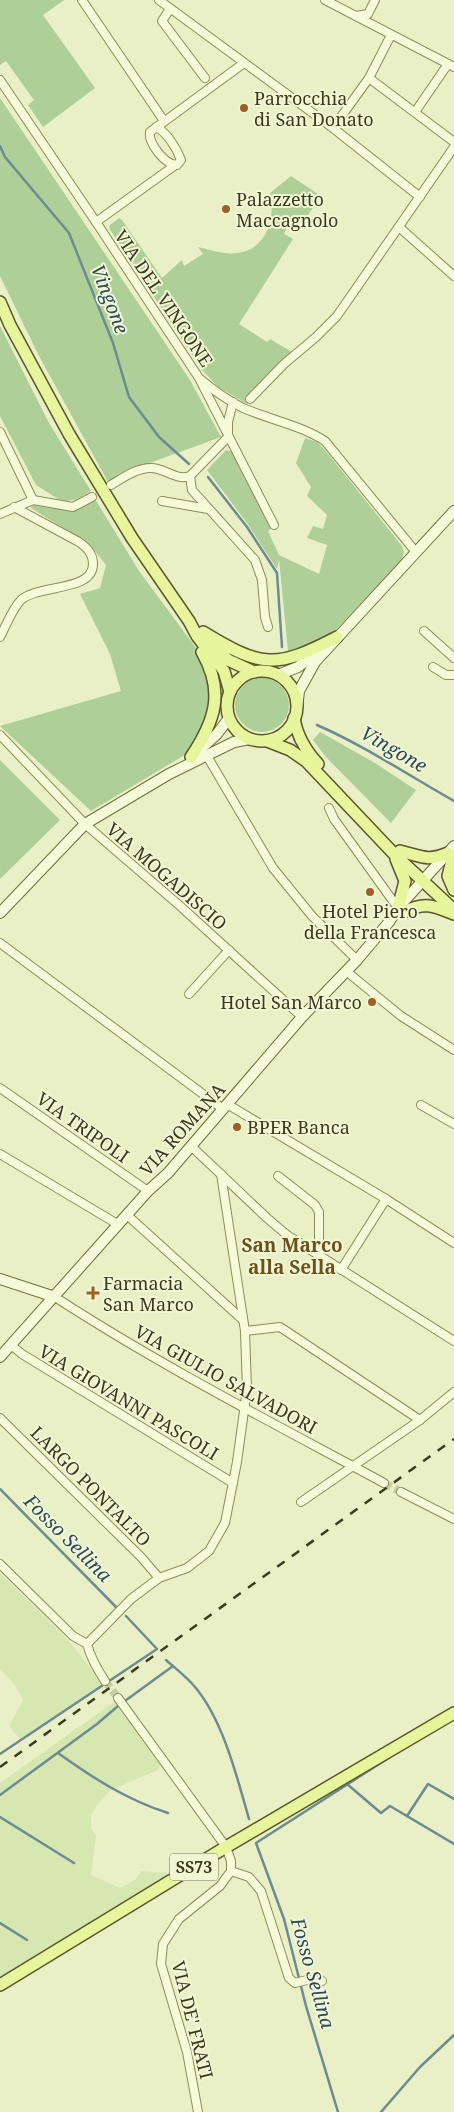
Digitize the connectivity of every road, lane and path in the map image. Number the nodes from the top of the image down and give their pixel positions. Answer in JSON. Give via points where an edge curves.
{"nodes":[{"id":1,"x":82,"y":0,"type":"edge"},
{"id":2,"x":159,"y":0,"type":"edge"},
{"id":3,"x":325,"y":0,"type":"edge"},
{"id":4,"x":375,"y":0,"type":"edge"},
{"id":5,"x":170,"y":9,"type":"junction"},
{"id":6,"x":368,"y":14,"type":"junction"},
{"id":7,"x":354,"y":16,"type":"junction"},
{"id":8,"x":370,"y":24,"type":"junction"},
{"id":9,"x":391,"y":35,"type":"junction"},
{"id":10,"x":244,"y":63,"type":"junction"},
{"id":11,"x":451,"y":66,"type":"edge"},
{"id":12,"x":205,"y":78,"type":"dead end"},
{"id":13,"x":369,"y":78,"type":"junction"},
{"id":14,"x":0,"y":80,"type":"edge"},
{"id":15,"x":415,"y":112,"type":"junction"},
{"id":16,"x":164,"y":121,"type":"junction"},
{"id":17,"x":156,"y":127,"type":"junction"},
{"id":18,"x":333,"y":128,"type":"junction"},
{"id":19,"x":454,"y":142,"type":"edge"},
{"id":20,"x":454,"y":147,"type":"edge"},
{"id":21,"x":162,"y":156,"type":"junction"},
{"id":22,"x":446,"y":159,"type":"junction"},
{"id":23,"x":454,"y":163,"type":"edge"},
{"id":24,"x":174,"y":166,"type":"junction"},
{"id":25,"x":158,"y":177,"type":"junction"},
{"id":26,"x":420,"y":197,"type":"junction"},
{"id":27,"x":96,"y":222,"type":"junction"},
{"id":28,"x":399,"y":227,"type":"junction"},
{"id":29,"x":453,"y":274,"type":"edge"},
{"id":30,"x":0,"y":302,"type":"edge"},
{"id":31,"x":199,"y":378,"type":"junction"},
{"id":32,"x":250,"y":399,"type":"dead end"},
{"id":33,"x":233,"y":402,"type":"junction"},
{"id":34,"x":0,"y":432,"type":"edge"},
{"id":35,"x":228,"y":437,"type":"junction"},
{"id":36,"x":190,"y":476,"type":"junction"},
{"id":37,"x":111,"y":485,"type":"dead end"},
{"id":38,"x":92,"y":497,"type":"dead end"},
{"id":39,"x":33,"y":500,"type":"junction"},
{"id":40,"x":162,"y":501,"type":"dead end"},
{"id":41,"x":14,"y":507,"type":"junction"},
{"id":42,"x":208,"y":509,"type":"junction"},
{"id":43,"x":454,"y":511,"type":"edge"},
{"id":44,"x":0,"y":514,"type":"edge"},
{"id":45,"x":274,"y":525,"type":"dead end"},
{"id":46,"x":415,"y":551,"type":"junction"},
{"id":47,"x":268,"y":627,"type":"dead end"},
{"id":48,"x":424,"y":631,"type":"dead end"},
{"id":49,"x":200,"y":634,"type":"junction"},
{"id":50,"x":0,"y":637,"type":"edge"},
{"id":51,"x":337,"y":637,"type":"junction"},
{"id":52,"x":454,"y":658,"type":"edge"},
{"id":53,"x":433,"y":667,"type":"dead end"},
{"id":54,"x":254,"y":672,"type":"junction"},
{"id":55,"x":454,"y":675,"type":"edge"},
{"id":56,"x":278,"y":676,"type":"junction"},
{"id":57,"x":230,"y":692,"type":"junction"},
{"id":58,"x":296,"y":714,"type":"junction"},
{"id":59,"x":228,"y":718,"type":"junction"},
{"id":60,"x":0,"y":735,"type":"edge"},
{"id":61,"x":250,"y":739,"type":"junction"},
{"id":62,"x":267,"y":741,"type":"junction"},
{"id":63,"x":207,"y":756,"type":"junction"},
{"id":64,"x":191,"y":757,"type":"junction"},
{"id":65,"x":169,"y":774,"type":"junction"},
{"id":66,"x":329,"y":808,"type":"dead end"},
{"id":67,"x":85,"y":824,"type":"junction"},
{"id":68,"x":397,"y":853,"type":"junction"},
{"id":69,"x":452,"y":853,"type":"edge"},
{"id":70,"x":427,"y":881,"type":"junction"},
{"id":71,"x":454,"y":890,"type":"edge"},
{"id":72,"x":454,"y":899,"type":"edge"},
{"id":73,"x":401,"y":910,"type":"junction"},
{"id":74,"x":454,"y":910,"type":"edge"},
{"id":75,"x":0,"y":913,"type":"edge"},
{"id":76,"x":454,"y":914,"type":"edge"},
{"id":77,"x":0,"y":944,"type":"edge"},
{"id":78,"x":229,"y":950,"type":"junction"},
{"id":79,"x":356,"y":960,"type":"junction"},
{"id":80,"x":346,"y":971,"type":"junction"},
{"id":81,"x":189,"y":994,"type":"dead end"},
{"id":82,"x":302,"y":1017,"type":"junction"},
{"id":83,"x":454,"y":1050,"type":"edge"},
{"id":84,"x":0,"y":1088,"type":"edge"},
{"id":85,"x":421,"y":1105,"type":"dead end"},
{"id":86,"x":225,"y":1106,"type":"junction"},
{"id":87,"x":454,"y":1124,"type":"edge"},
{"id":88,"x":191,"y":1146,"type":"junction"},
{"id":89,"x":0,"y":1154,"type":"edge"},
{"id":90,"x":222,"y":1174,"type":"junction"},
{"id":91,"x":278,"y":1176,"type":"dead end"},
{"id":92,"x":148,"y":1191,"type":"junction"},
{"id":93,"x":386,"y":1199,"type":"junction"},
{"id":94,"x":127,"y":1215,"type":"junction"},
{"id":95,"x":119,"y":1225,"type":"junction"},
{"id":96,"x":454,"y":1243,"type":"edge"},
{"id":97,"x":319,"y":1255,"type":"junction"},
{"id":98,"x":341,"y":1270,"type":"junction"},
{"id":99,"x":0,"y":1279,"type":"edge"},
{"id":100,"x":55,"y":1297,"type":"junction"},
{"id":101,"x":244,"y":1320,"type":"junction"},
{"id":102,"x":245,"y":1331,"type":"junction"},
{"id":103,"x":454,"y":1342,"type":"edge"},
{"id":104,"x":12,"y":1345,"type":"junction"},
{"id":105,"x":0,"y":1357,"type":"edge"},
{"id":106,"x":454,"y":1392,"type":"edge"},
{"id":107,"x":244,"y":1407,"type":"junction"},
{"id":108,"x":0,"y":1418,"type":"edge"},
{"id":109,"x":420,"y":1420,"type":"junction"},
{"id":110,"x":354,"y":1466,"type":"junction"},
{"id":111,"x":233,"y":1483,"type":"junction"},
{"id":112,"x":384,"y":1483,"type":"tunnel mouth"},
{"id":113,"x":401,"y":1492,"type":"tunnel mouth"},
{"id":114,"x":301,"y":1502,"type":"dead end"},
{"id":115,"x":454,"y":1519,"type":"edge"},
{"id":116,"x":0,"y":1564,"type":"edge"},
{"id":117,"x":160,"y":1578,"type":"junction"},
{"id":118,"x":87,"y":1644,"type":"junction"},
{"id":119,"x":105,"y":1681,"type":"tunnel mouth"},
{"id":120,"x":118,"y":1698,"type":"tunnel mouth"},
{"id":121,"x":454,"y":1713,"type":"edge"},
{"id":122,"x":226,"y":1847,"type":"junction"},
{"id":123,"x":231,"y":1871,"type":"junction"},
{"id":124,"x":322,"y":1981,"type":"dead end"},
{"id":125,"x":0,"y":1985,"type":"edge"},
{"id":126,"x":198,"y":2112,"type":"edge"}],
"edges":[{"from":1,"to":16,"type":"street"},
{"from":2,"to":5,"type":"street"},
{"from":3,"to":7,"type":"street"},
{"from":4,"to":6,"type":"street"},
{"from":5,"to":10,"type":"street"},
{"from":5,"to":12,"type":"street","via":[[162,21]]},
{"from":6,"to":7,"type":"street"},
{"from":6,"to":8,"type":"street"},
{"from":7,"to":8,"type":"street"},
{"from":8,"to":9,"type":"street"},
{"from":9,"to":11,"type":"street"},
{"from":9,"to":13,"type":"street"},
{"from":10,"to":16,"type":"street"},
{"from":10,"to":18,"type":"street"},
{"from":11,"to":15,"type":"street"},
{"from":13,"to":15,"type":"street"},
{"from":13,"to":18,"type":"street"},
{"from":14,"to":27,"type":"street","name":"VIA DEL VINGONE"},
{"from":15,"to":19,"type":"street"},
{"from":16,"to":17,"type":"street"},
{"from":17,"to":21,"type":"street","via":[[149,135]]},
{"from":17,"to":24,"type":"street","via":[[163,131],[179,155],[180,163]]},
{"from":18,"to":26,"type":"street"},
{"from":20,"to":22,"type":"street"},
{"from":21,"to":24,"type":"street"},
{"from":21,"to":25,"type":"street"},
{"from":22,"to":23,"type":"street"},
{"from":22,"to":26,"type":"street"},
{"from":24,"to":25,"type":"street"},
{"from":25,"to":27,"type":"street"},
{"from":26,"to":28,"type":"street"},
{"from":27,"to":31,"type":"street","name":"VIA DEL VINGONE"},
{"from":28,"to":29,"type":"street"},
{"from":28,"to":32,"type":"street","via":[[337,316]]},
{"from":30,"to":49,"type":"main road","via":[[74,442],[132,538]]},
{"from":31,"to":33,"type":"street","name":"VIA DEL VINGONE"},
{"from":31,"to":35,"type":"street"},
{"from":33,"to":35,"type":"street"},
{"from":33,"to":46,"type":"street","name":"VIA DEL VINGONE","via":[[308,430],[325,441]]},
{"from":34,"to":39,"type":"street"},
{"from":35,"to":36,"type":"street"},
{"from":35,"to":45,"type":"street"},
{"from":36,"to":37,"type":"street","via":[[185,478],[152,468]]},
{"from":36,"to":42,"type":"street","via":[[192,490]]},
{"from":38,"to":39,"type":"street","via":[[73,507]]},
{"from":39,"to":41,"type":"street"},
{"from":40,"to":42,"type":"street"},
{"from":41,"to":44,"type":"street"},
{"from":41,"to":50,"type":"street","via":[[79,542],[92,556],[93,563],[92,572],[84,581],[21,600]]},
{"from":42,"to":47,"type":"street","via":[[254,560],[262,580]]},
{"from":43,"to":46,"type":"street"},
{"from":46,"to":51,"type":"street"},
{"from":48,"to":52,"type":"street"},
{"from":49,"to":51,"type":"main road","via":[[240,654],[270,660],[304,654]]},
{"from":49,"to":54,"type":"main road","via":[[224,656]]},
{"from":49,"to":57,"type":"main road","via":[[224,672]]},
{"from":49,"to":64,"type":"main road","via":[[201,650],[213,675],[216,698],[208,728]]},
{"from":51,"to":56,"type":"street","via":[[298,667]]},
{"from":51,"to":58,"type":"street","via":[[306,675],[298,691]]},
{"from":53,"to":55,"type":"street","via":[[446,676]]},
{"from":54,"to":56,"type":"main road"},
{"from":54,"to":57,"type":"main road","via":[[239,679]]},
{"from":56,"to":58,"type":"main road","via":[[292,689]]},
{"from":57,"to":59,"type":"main road"},
{"from":58,"to":62,"type":"main road","via":[[284,733]]},
{"from":58,"to":68,"type":"main road","via":[[296,729],[309,754]]},
{"from":59,"to":61,"type":"main road","via":[[241,734]]},
{"from":59,"to":64,"type":"street","via":[[217,734]]},
{"from":60,"to":67,"type":"street","name":"VIA MOGADISCIO"},
{"from":61,"to":62,"type":"main road"},
{"from":61,"to":63,"type":"street","via":[[234,742]]},
{"from":62,"to":68,"type":"main road","via":[[306,761]]},
{"from":63,"to":65,"type":"street"},
{"from":63,"to":79,"type":"street","via":[[273,868],[312,916]]},
{"from":64,"to":65,"type":"street"},
{"from":65,"to":67,"type":"street"},
{"from":66,"to":73,"type":"street"},
{"from":67,"to":75,"type":"street"},
{"from":67,"to":78,"type":"street","name":"VIA MOGADISCIO"},
{"from":68,"to":69,"type":"main road","via":[[432,859]]},
{"from":68,"to":70,"type":"main road"},
{"from":68,"to":73,"type":"main road","via":[[405,881]]},
{"from":69,"to":70,"type":"street","name":"VIA ROMANA"},
{"from":69,"to":71,"type":"main road","via":[[448,876]]},
{"from":70,"to":72,"type":"main road"},
{"from":70,"to":73,"type":"street","name":"VIA ROMANA"},
{"from":70,"to":74,"type":"main road"},
{"from":73,"to":76,"type":"main road","via":[[426,904]]},
{"from":73,"to":79,"type":"street","name":"VIA ROMANA"},
{"from":77,"to":86,"type":"street"},
{"from":78,"to":81,"type":"street","name":"VIA MOGADISCIO"},
{"from":78,"to":82,"type":"street","name":"VIA MOGADISCIO"},
{"from":79,"to":80,"type":"street","name":"VIA ROMANA"},
{"from":80,"to":82,"type":"street","name":"VIA ROMANA"},
{"from":80,"to":83,"type":"street","via":[[401,1016]]},
{"from":82,"to":86,"type":"street","name":"VIA ROMANA"},
{"from":84,"to":92,"type":"street","name":"VIA TRIPOLI"},
{"from":85,"to":87,"type":"street"},
{"from":86,"to":88,"type":"street","name":"VIA ROMANA"},
{"from":86,"to":93,"type":"street"},
{"from":88,"to":90,"type":"street"},
{"from":88,"to":92,"type":"street","name":"VIA ROMANA"},
{"from":89,"to":95,"type":"street"},
{"from":90,"to":97,"type":"street","via":[[287,1235]]},
{"from":90,"to":101,"type":"street"},
{"from":91,"to":97,"type":"street","via":[[315,1206],[318,1212]]},
{"from":92,"to":94,"type":"street","name":"VIA ROMANA"},
{"from":93,"to":96,"type":"street"},
{"from":93,"to":98,"type":"street"},
{"from":94,"to":95,"type":"street","name":"VIA ROMANA"},
{"from":94,"to":101,"type":"street"},
{"from":95,"to":100,"type":"street","name":"VIA ROMANA"},
{"from":97,"to":98,"type":"street"},
{"from":98,"to":103,"type":"street"},
{"from":99,"to":100,"type":"street"},
{"from":100,"to":104,"type":"street","name":"VIA ROMANA"},
{"from":100,"to":107,"type":"street","name":"VIA GIULIO SALVADORI","via":[[140,1350]]},
{"from":101,"to":102,"type":"street"},
{"from":102,"to":107,"type":"street","via":[[247,1389]]},
{"from":102,"to":109,"type":"street","via":[[280,1327]]},
{"from":104,"to":105,"type":"street","name":"VIA ROMANA"},
{"from":104,"to":111,"type":"street","name":"VIA GIOVANNI PASCOLI"},
{"from":106,"to":109,"type":"street"},
{"from":107,"to":110,"type":"street","name":"VIA GIULIO SALVADORI"},
{"from":107,"to":111,"type":"street"},
{"from":108,"to":117,"type":"street","name":"LARGO PONTALTO"},
{"from":109,"to":110,"type":"street"},
{"from":110,"to":112,"type":"street","name":"VIA GIULIO SALVADORI"},
{"from":110,"to":114,"type":"street"},
{"from":111,"to":117,"type":"street","via":[[225,1524],[209,1551],[187,1568]]},
{"from":113,"to":115,"type":"street"},
{"from":116,"to":118,"type":"street","via":[[73,1636]]},
{"from":117,"to":118,"type":"street","via":[[130,1599]]},
{"from":118,"to":119,"type":"street","via":[[94,1666]]},
{"from":120,"to":122,"type":"street"},
{"from":121,"to":122,"type":"main road","number":"SS73"},
{"from":122,"to":123,"type":"street"},
{"from":122,"to":125,"type":"main road","number":"SS73"},
{"from":123,"to":124,"type":"street","via":[[249,1877],[260,1891],[289,1978],[295,1983]]},
{"from":123,"to":126,"type":"street","name":"VIA DE' FRATI","via":[[220,1886],[179,1919],[163,1944],[161,1964],[187,2052]]}]}
